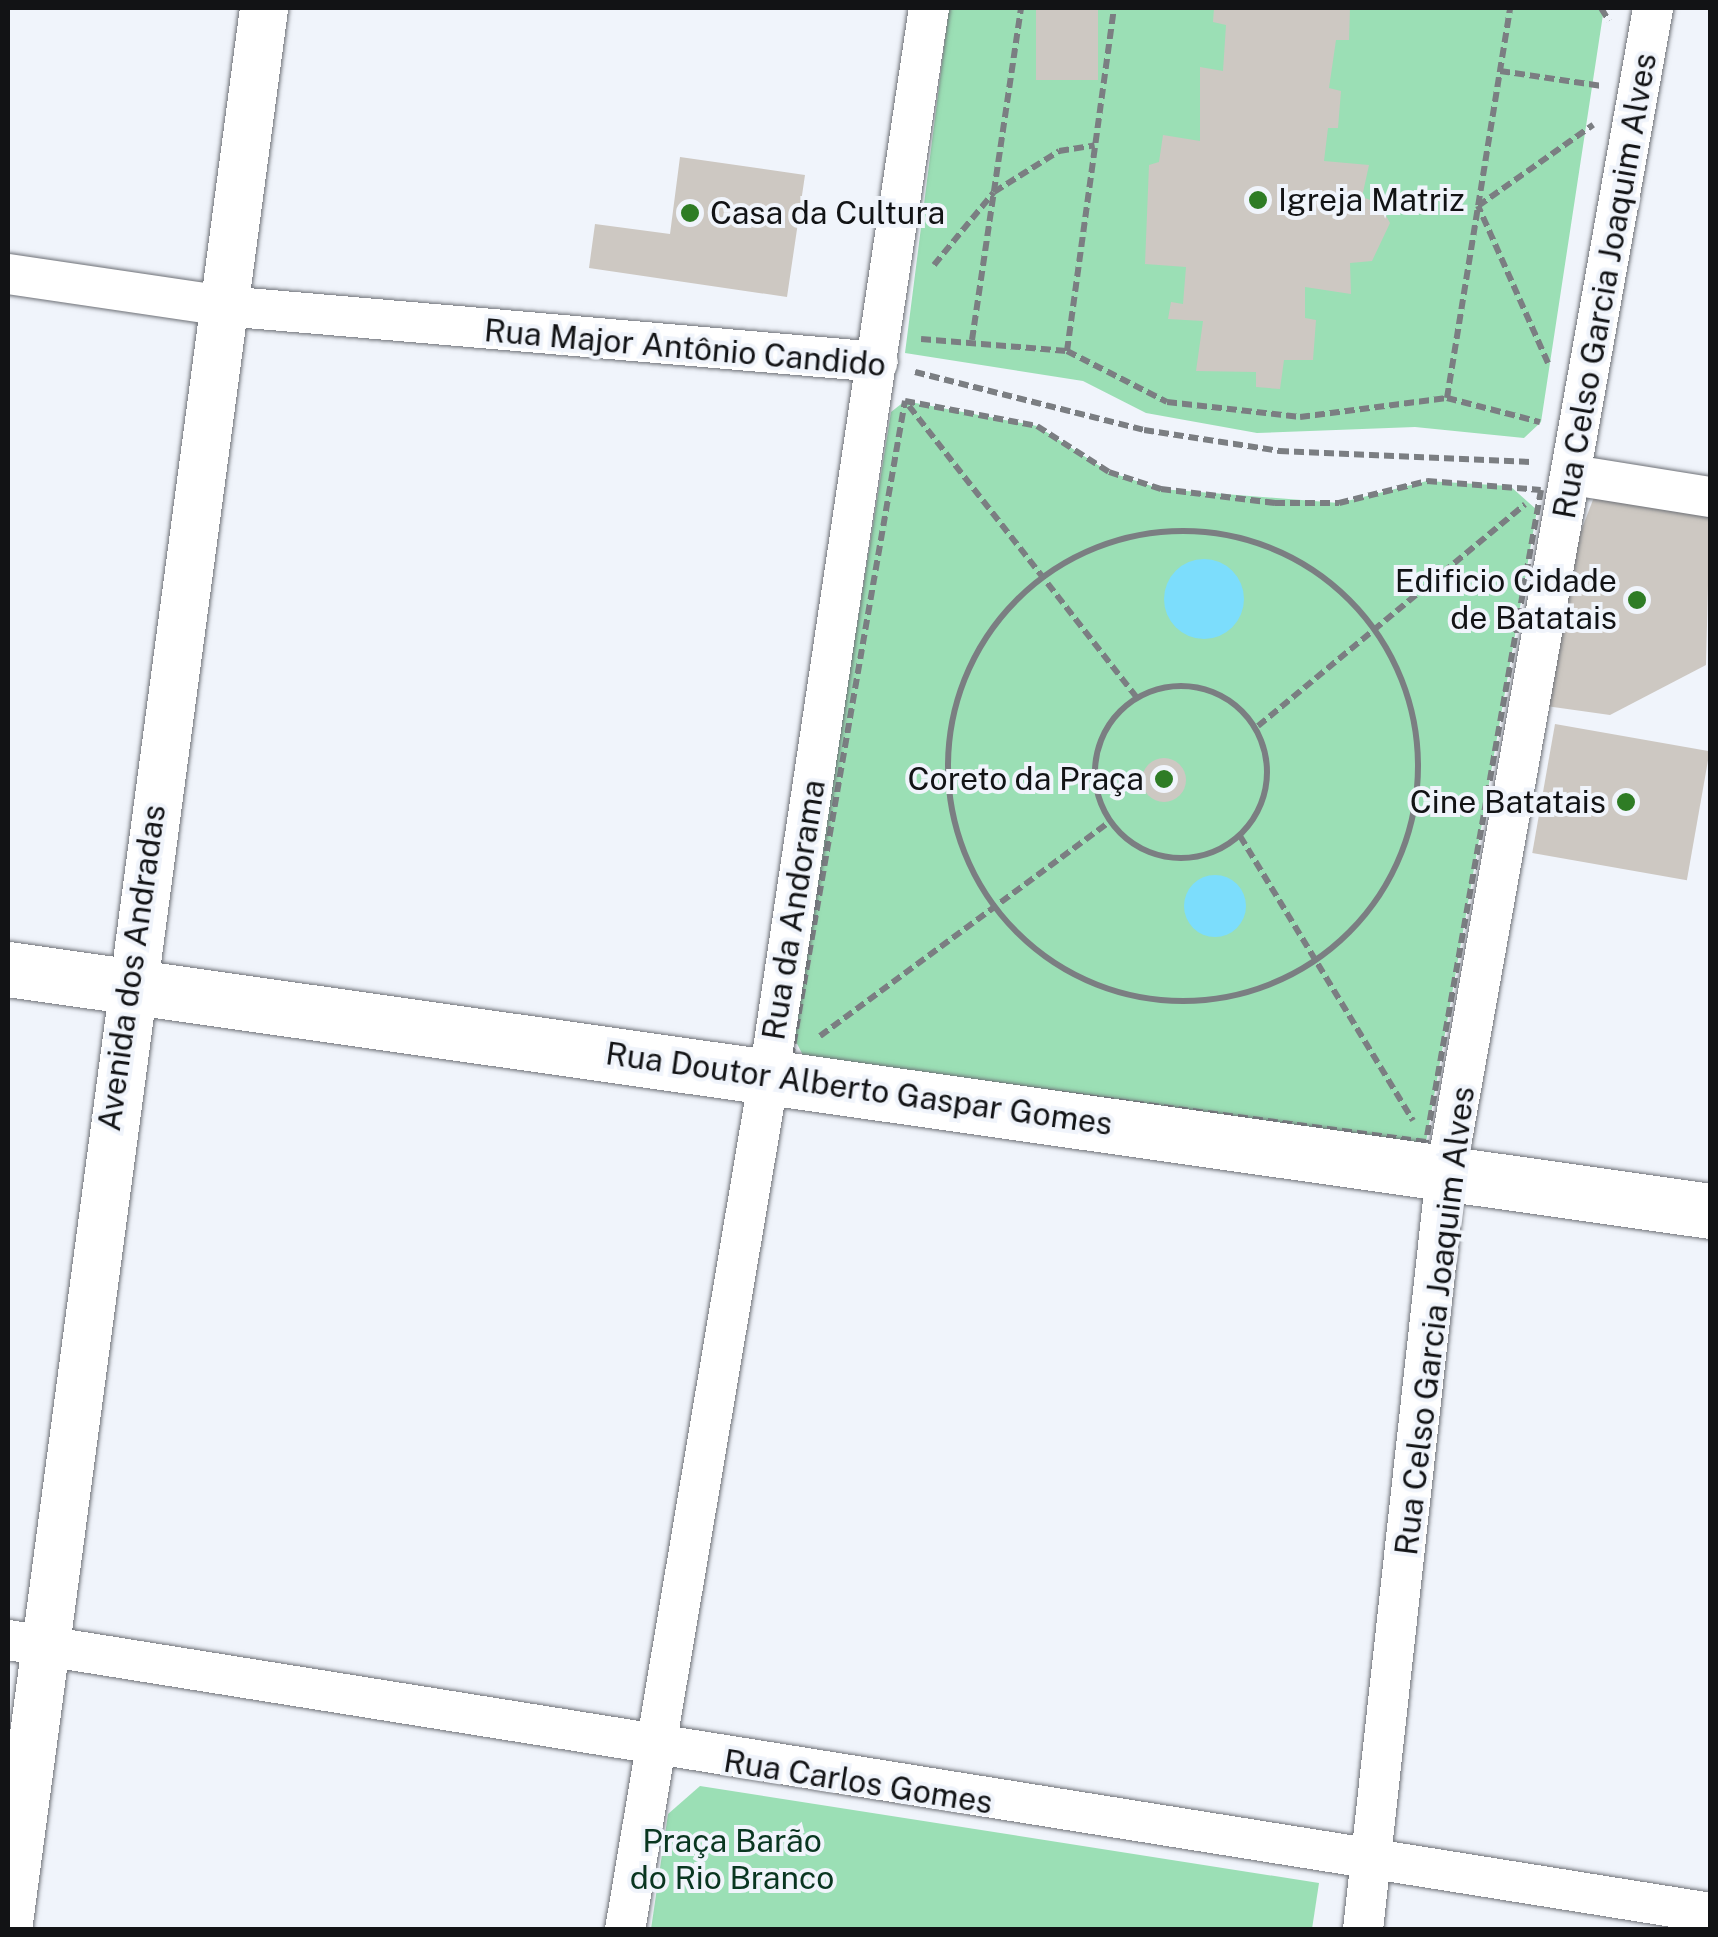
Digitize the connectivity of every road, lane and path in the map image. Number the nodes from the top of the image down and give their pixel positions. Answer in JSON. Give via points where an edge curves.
{"nodes":[{"id":1,"x":264,"y":8,"type":"edge"},
{"id":2,"x":929,"y":8,"type":"edge"},
{"id":3,"x":1021,"y":8,"type":"edge"},
{"id":4,"x":1114,"y":8,"type":"edge"},
{"id":5,"x":1510,"y":8,"type":"edge"},
{"id":6,"x":1653,"y":8,"type":"edge"},
{"id":7,"x":1500,"y":70,"type":"junction"},
{"id":8,"x":1603,"y":86,"type":"dead end"},
{"id":9,"x":1598,"y":121,"type":"dead end"},
{"id":10,"x":1095,"y":145,"type":"junction"},
{"id":11,"x":994,"y":192,"type":"junction"},
{"id":12,"x":1478,"y":206,"type":"junction"},
{"id":13,"x":8,"y":274,"type":"edge"},
{"id":14,"x":928,"y":281,"type":"dead end"},
{"id":15,"x":224,"y":306,"type":"junction"},
{"id":16,"x":972,"y":340,"type":"junction"},
{"id":17,"x":891,"y":350,"type":"junction"},
{"id":18,"x":1068,"y":351,"type":"junction"},
{"id":19,"x":1556,"y":381,"type":"dead end"},
{"id":20,"x":1447,"y":398,"type":"junction"},
{"id":21,"x":905,"y":401,"type":"junction"},
{"id":22,"x":1541,"y":422,"type":"dead end"},
{"id":23,"x":1556,"y":483,"type":"junction"},
{"id":24,"x":1710,"y":497,"type":"edge"},
{"id":25,"x":1046,"y":574,"type":"junction"},
{"id":26,"x":1373,"y":632,"type":"junction"},
{"id":27,"x":1136,"y":697,"type":"junction"},
{"id":28,"x":1258,"y":726,"type":"junction"},
{"id":29,"x":1108,"y":822,"type":"junction"},
{"id":30,"x":1240,"y":836,"type":"junction"},
{"id":31,"x":995,"y":905,"type":"junction"},
{"id":32,"x":1314,"y":960,"type":"junction"},
{"id":33,"x":8,"y":969,"type":"edge"},
{"id":34,"x":128,"y":987,"type":"junction"},
{"id":35,"x":780,"y":1066,"type":"junction"},
{"id":36,"x":1436,"y":1158,"type":"junction"},
{"id":37,"x":1710,"y":1211,"type":"edge"},
{"id":38,"x":27,"y":1643,"type":"edge"},
{"id":39,"x":651,"y":1750,"type":"junction"},
{"id":40,"x":1374,"y":1863,"type":"junction"},
{"id":41,"x":1710,"y":1913,"type":"edge"},
{"id":42,"x":8,"y":1930,"type":"edge"},
{"id":43,"x":625,"y":1930,"type":"edge"},
{"id":44,"x":1363,"y":1930,"type":"edge"}],
"edges":[{"from":1,"to":15,"type":"street","name":"Avenida dos Andradas"},
{"from":2,"to":17,"type":"street","name":"Rua da Andorama"},
{"from":3,"to":11,"type":"path"},
{"from":4,"to":10,"type":"path"},
{"from":5,"to":7,"type":"path"},
{"from":6,"to":23,"type":"street","name":"Rua Celso Garcia Joaquim Alves"},
{"from":7,"to":8,"type":"path"},
{"from":7,"to":12,"type":"path"},
{"from":9,"to":12,"type":"path"},
{"from":10,"to":11,"type":"path","via":[[1059,151]]},
{"from":10,"to":18,"type":"path"},
{"from":11,"to":14,"type":"path","via":[[957,230]]},
{"from":11,"to":16,"type":"path"},
{"from":12,"to":19,"type":"path"},
{"from":12,"to":20,"type":"path"},
{"from":13,"to":15,"type":"street","name":"Rua Major Antônio Candido"},
{"from":15,"to":17,"type":"street","name":"Rua Major Antônio Candido"},
{"from":15,"to":34,"type":"street","name":"Avenida dos Andradas"},
{"from":16,"to":17,"type":"path"},
{"from":16,"to":18,"type":"path"},
{"from":17,"to":23,"type":"path","name":"Rua Major Antônio Candido","via":[[1144,430],[1279,451],[1514,456]]},
{"from":17,"to":35,"type":"street","name":"Rua da Andorama"},
{"from":18,"to":20,"type":"path","via":[[1167,402],[1300,417]]},
{"from":20,"to":22,"type":"path"},
{"from":21,"to":23,"type":"path","via":[[1037,426],[1109,472],[1162,489],[1339,503],[1427,481]]},
{"from":21,"to":25,"type":"path"},
{"from":21,"to":35,"type":"path"},
{"from":23,"to":24,"type":"street"},
{"from":23,"to":26,"type":"path"},
{"from":23,"to":36,"type":"street","name":"Rua Celso Garcia Joaquim Alves"},
{"from":23,"to":36,"type":"path"},
{"from":25,"to":26,"type":"path","via":[[1130,534],[1208,530],[1283,551],[1347,595]]},
{"from":25,"to":27,"type":"path"},
{"from":25,"to":31,"type":"path","via":[[999,615],[960,684],[946,760],[957,838]]},
{"from":26,"to":28,"type":"path"},
{"from":26,"to":32,"type":"path","via":[[1393,659],[1416,733],[1414,811],[1387,884]]},
{"from":27,"to":28,"type":"path","via":[[1202,689]]},
{"from":27,"to":29,"type":"path","via":[[1097,750]]},
{"from":28,"to":30,"type":"path","via":[[1267,776]]},
{"from":29,"to":30,"type":"path","via":[[1164,858],[1194,859]]},
{"from":29,"to":31,"type":"path"},
{"from":30,"to":32,"type":"path"},
{"from":31,"to":32,"type":"path","via":[[1049,962],[1119,995],[1196,1003],[1272,986]]},
{"from":31,"to":35,"type":"path"},
{"from":32,"to":36,"type":"path"},
{"from":33,"to":34,"type":"main road","name":"Rua Doutor Alberto Gaspar Gomes"},
{"from":34,"to":35,"type":"main road","name":"Rua Doutor Alberto Gaspar Gomes"},
{"from":34,"to":38,"type":"street","name":"Avenida dos Andradas"},
{"from":35,"to":36,"type":"main road","name":"Rua Doutor Alberto Gaspar Gomes"},
{"from":35,"to":36,"type":"path"},
{"from":35,"to":39,"type":"street","name":"Rua da Andorama"},
{"from":36,"to":37,"type":"main road","name":"Rua Doutor Alberto Gaspar Gomes"},
{"from":36,"to":40,"type":"street","name":"Rua Celso Garcia Joaquim Alves"},
{"from":38,"to":39,"type":"street","name":"Rua Carlos Gomes"},
{"from":38,"to":42,"type":"street","name":"Avenida dos Andradas"},
{"from":39,"to":40,"type":"street","name":"Rua Carlos Gomes"},
{"from":39,"to":43,"type":"street","name":"Rua da Andorama"},
{"from":40,"to":41,"type":"street","name":"Rua Carlos Gomes"},
{"from":40,"to":44,"type":"street","name":"Rua Celso Garcia Joaquim Alves"}]}
